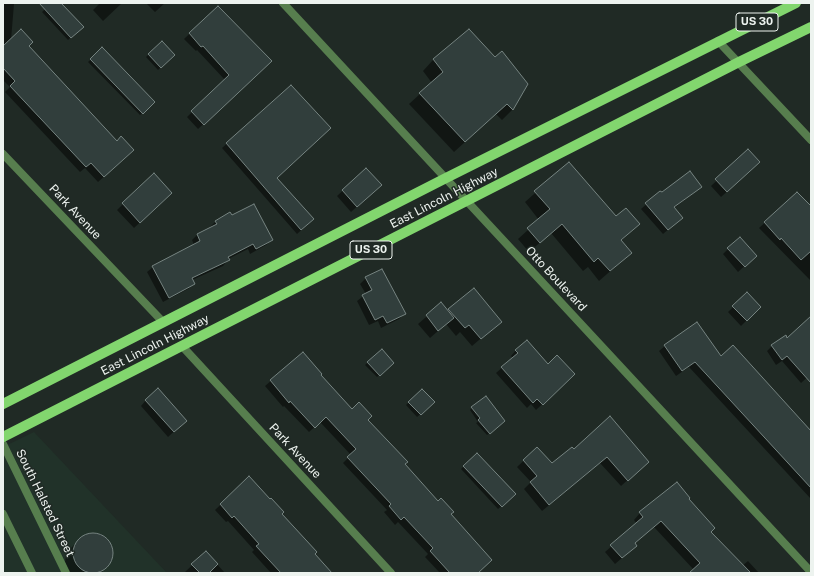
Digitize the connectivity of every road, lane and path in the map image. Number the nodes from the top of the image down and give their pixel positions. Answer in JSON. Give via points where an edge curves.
{"nodes":[{"id":1,"x":283,"y":3,"type":"edge"},
{"id":2,"x":796,"y":3,"type":"edge"},
{"id":3,"x":811,"y":27,"type":"edge"},
{"id":4,"x":718,"y":41,"type":"junction"},
{"id":5,"x":739,"y":62,"type":"junction"},
{"id":6,"x":811,"y":140,"type":"edge"},
{"id":7,"x":3,"y":154,"type":"edge"},
{"id":8,"x":446,"y":178,"type":"junction"},
{"id":9,"x":467,"y":201,"type":"junction"},
{"id":10,"x":162,"y":322,"type":"junction"},
{"id":11,"x":182,"y":346,"type":"junction"},
{"id":12,"x":3,"y":404,"type":"edge"},
{"id":13,"x":3,"y":437,"type":"edge"},
{"id":14,"x":3,"y":444,"type":"edge"},
{"id":15,"x":3,"y":514,"type":"edge"},
{"id":16,"x":811,"y":572,"type":"edge"},
{"id":17,"x":32,"y":573,"type":"edge"},
{"id":18,"x":66,"y":573,"type":"edge"},
{"id":19,"x":391,"y":573,"type":"edge"}],
"edges":[{"from":1,"to":8,"type":"street","name":"Otto Boulevard"},
{"from":2,"to":4,"type":"main road","name":"East Lincoln Highway","number":"US 30"},
{"from":3,"to":5,"type":"main road","name":"East Lincoln Highway","number":"US 30"},
{"from":4,"to":5,"type":"street"},
{"from":4,"to":8,"type":"main road","name":"East Lincoln Highway","number":"US 30"},
{"from":5,"to":6,"type":"street"},
{"from":5,"to":9,"type":"main road","name":"East Lincoln Highway","number":"US 30"},
{"from":7,"to":10,"type":"street","name":"Park Avenue"},
{"from":8,"to":9,"type":"street","name":"Otto Boulevard"},
{"from":8,"to":10,"type":"main road","name":"East Lincoln Highway","number":"US 30"},
{"from":9,"to":11,"type":"main road","name":"East Lincoln Highway","number":"US 30"},
{"from":9,"to":16,"type":"street","name":"Otto Boulevard"},
{"from":10,"to":12,"type":"main road","name":"East Lincoln Highway","number":"US 30"},
{"from":11,"to":13,"type":"main road","name":"East Lincoln Highway","number":"US 30"},
{"from":11,"to":19,"type":"street","name":"Park Avenue"},
{"from":14,"to":18,"type":"street","name":"South Halsted Street"},
{"from":15,"to":17,"type":"street"}]}
